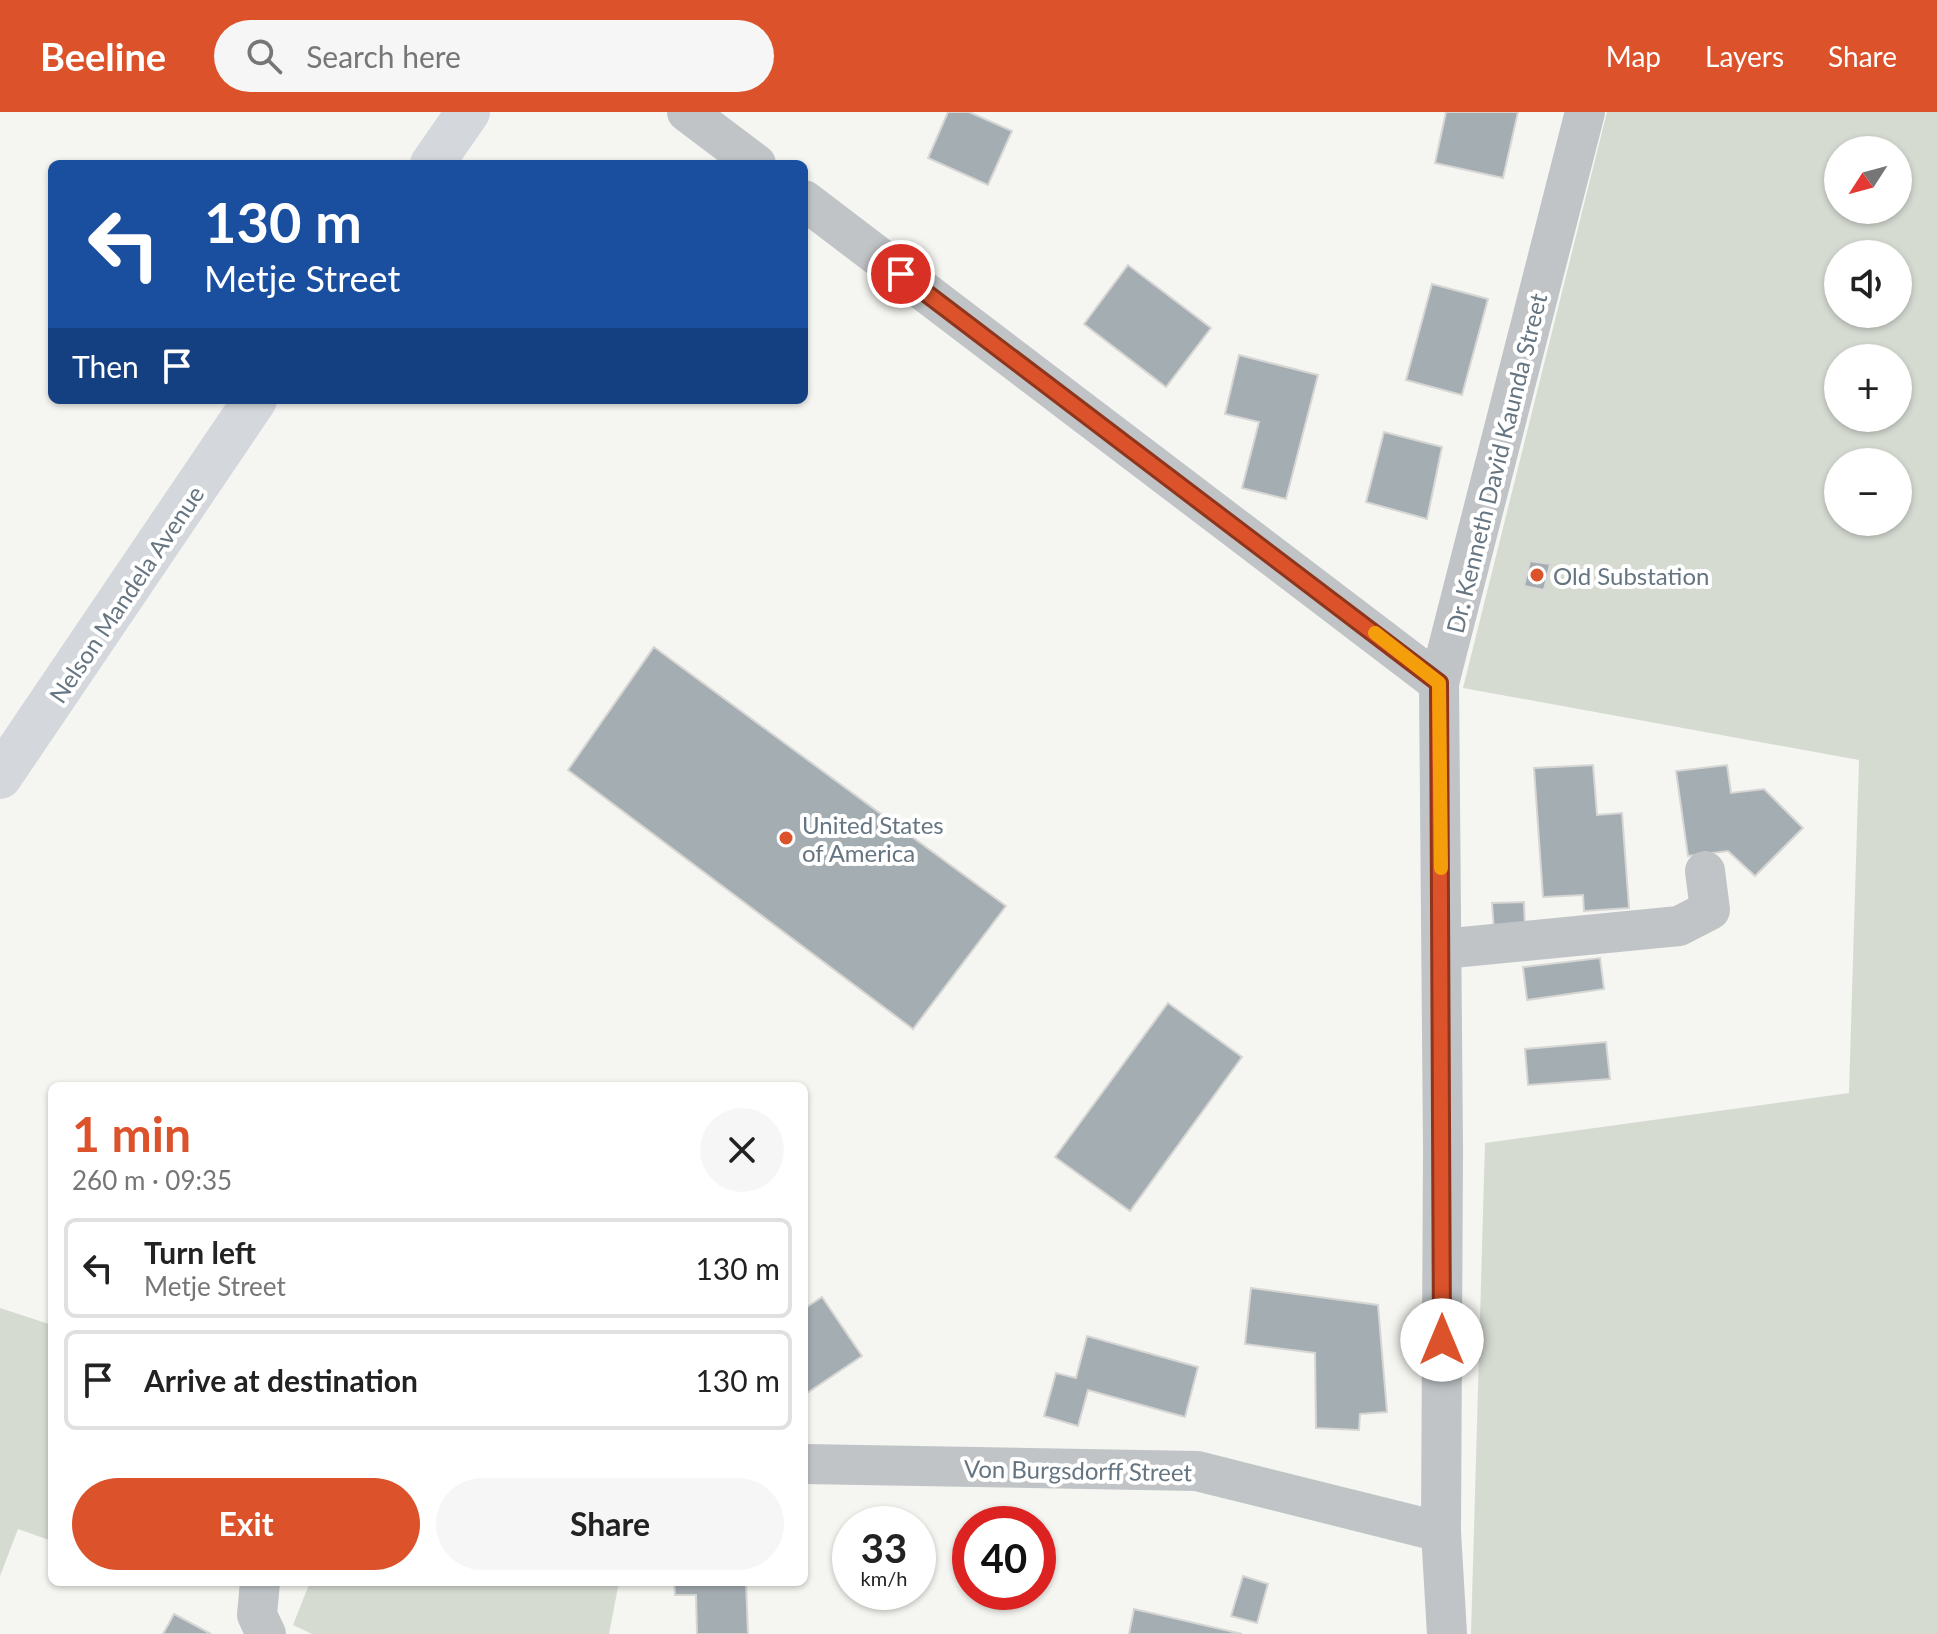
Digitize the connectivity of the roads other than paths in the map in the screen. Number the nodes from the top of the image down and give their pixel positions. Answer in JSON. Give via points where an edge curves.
{"nodes":[{"id":1,"x":434,"y":112,"type":"edge"},
{"id":2,"x":468,"y":112,"type":"edge"},
{"id":3,"x":687,"y":112,"type":"edge"},
{"id":4,"x":1585,"y":112,"type":"edge"},
{"id":5,"x":402,"y":160,"type":"edge"},
{"id":6,"x":435,"y":160,"type":"edge"},
{"id":7,"x":751,"y":160,"type":"edge"},
{"id":8,"x":808,"y":203,"type":"edge"},
{"id":9,"x":254,"y":404,"type":"edge"},
{"id":10,"x":1439,"y":683,"type":"junction"},
{"id":11,"x":0,"y":777,"type":"edge"},
{"id":12,"x":1705,"y":871,"type":"dead end"},
{"id":13,"x":1442,"y":949,"type":"junction"},
{"id":14,"x":808,"y":1464,"type":"edge"},
{"id":15,"x":1441,"y":1532,"type":"junction"},
{"id":16,"x":260,"y":1586,"type":"edge"},
{"id":17,"x":266,"y":1634,"type":"edge"},
{"id":18,"x":1447,"y":1634,"type":"edge"}],
"edges":[{"from":1,"to":5,"type":"main road"},
{"from":2,"to":6,"type":"main road"},
{"from":3,"to":7,"type":"street"},
{"from":4,"to":10,"type":"street","name":"Dr. Kenneth David Kaunda Street"},
{"from":8,"to":10,"type":"street"},
{"from":9,"to":11,"type":"main road","name":"Nelson Mandela Avenue"},
{"from":10,"to":13,"type":"street","name":"Dr. Kenneth David Kaunda Street"},
{"from":12,"to":13,"type":"street","via":[[1710,910],[1679,926]]},
{"from":13,"to":15,"type":"street","name":"Dr. Kenneth David Kaunda Street"},
{"from":14,"to":15,"type":"street","name":"Von Burgsdorff Street","via":[[1197,1471]]},
{"from":15,"to":18,"type":"street","name":"Dr. Kenneth David Kaunda Street"},
{"from":16,"to":17,"type":"street","via":[[257,1615]]}]}
